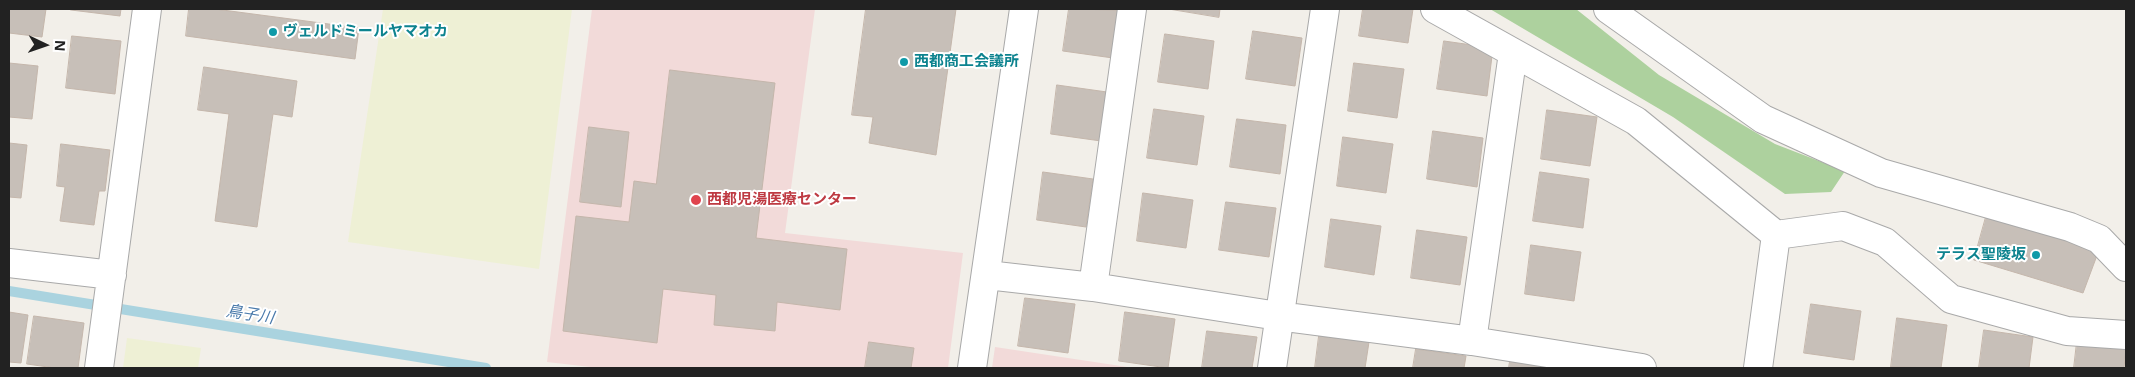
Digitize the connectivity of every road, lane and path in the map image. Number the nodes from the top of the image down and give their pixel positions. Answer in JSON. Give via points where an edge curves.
{"nodes":[{"id":1,"x":147,"y":9,"type":"edge"},
{"id":2,"x":1024,"y":9,"type":"edge"},
{"id":3,"x":1132,"y":9,"type":"edge"},
{"id":4,"x":1324,"y":9,"type":"edge"},
{"id":5,"x":1435,"y":9,"type":"edge"},
{"id":6,"x":1608,"y":9,"type":"edge"},
{"id":7,"x":1513,"y":53,"type":"junction"},
{"id":8,"x":1776,"y":235,"type":"junction"},
{"id":9,"x":9,"y":263,"type":"edge"},
{"id":10,"x":2126,"y":267,"type":"edge"},
{"id":11,"x":986,"y":274,"type":"junction"},
{"id":12,"x":112,"y":275,"type":"junction"},
{"id":13,"x":1093,"y":287,"type":"junction"},
{"id":14,"x":1278,"y":316,"type":"junction"},
{"id":15,"x":2126,"y":335,"type":"edge"},
{"id":16,"x":1472,"y":341,"type":"junction"},
{"id":17,"x":99,"y":368,"type":"edge"},
{"id":18,"x":972,"y":368,"type":"edge"},
{"id":19,"x":1272,"y":368,"type":"edge"},
{"id":20,"x":1642,"y":368,"type":"edge"},
{"id":21,"x":1758,"y":368,"type":"edge"}],
"edges":[{"from":1,"to":12,"type":"street"},
{"from":2,"to":11,"type":"street"},
{"from":3,"to":13,"type":"street"},
{"from":4,"to":14,"type":"street"},
{"from":5,"to":7,"type":"street"},
{"from":6,"to":10,"type":"street","via":[[1763,119],[1881,172],[2099,238]]},
{"from":7,"to":8,"type":"street","via":[[1636,121]]},
{"from":7,"to":16,"type":"street"},
{"from":8,"to":15,"type":"street","via":[[1843,226],[1885,242],[1951,299],[2067,331]]},
{"from":8,"to":21,"type":"street"},
{"from":9,"to":12,"type":"street"},
{"from":11,"to":13,"type":"street"},
{"from":11,"to":18,"type":"street"},
{"from":12,"to":17,"type":"street"},
{"from":13,"to":14,"type":"street"},
{"from":14,"to":16,"type":"street"},
{"from":14,"to":19,"type":"street"},
{"from":16,"to":20,"type":"street"}]}
